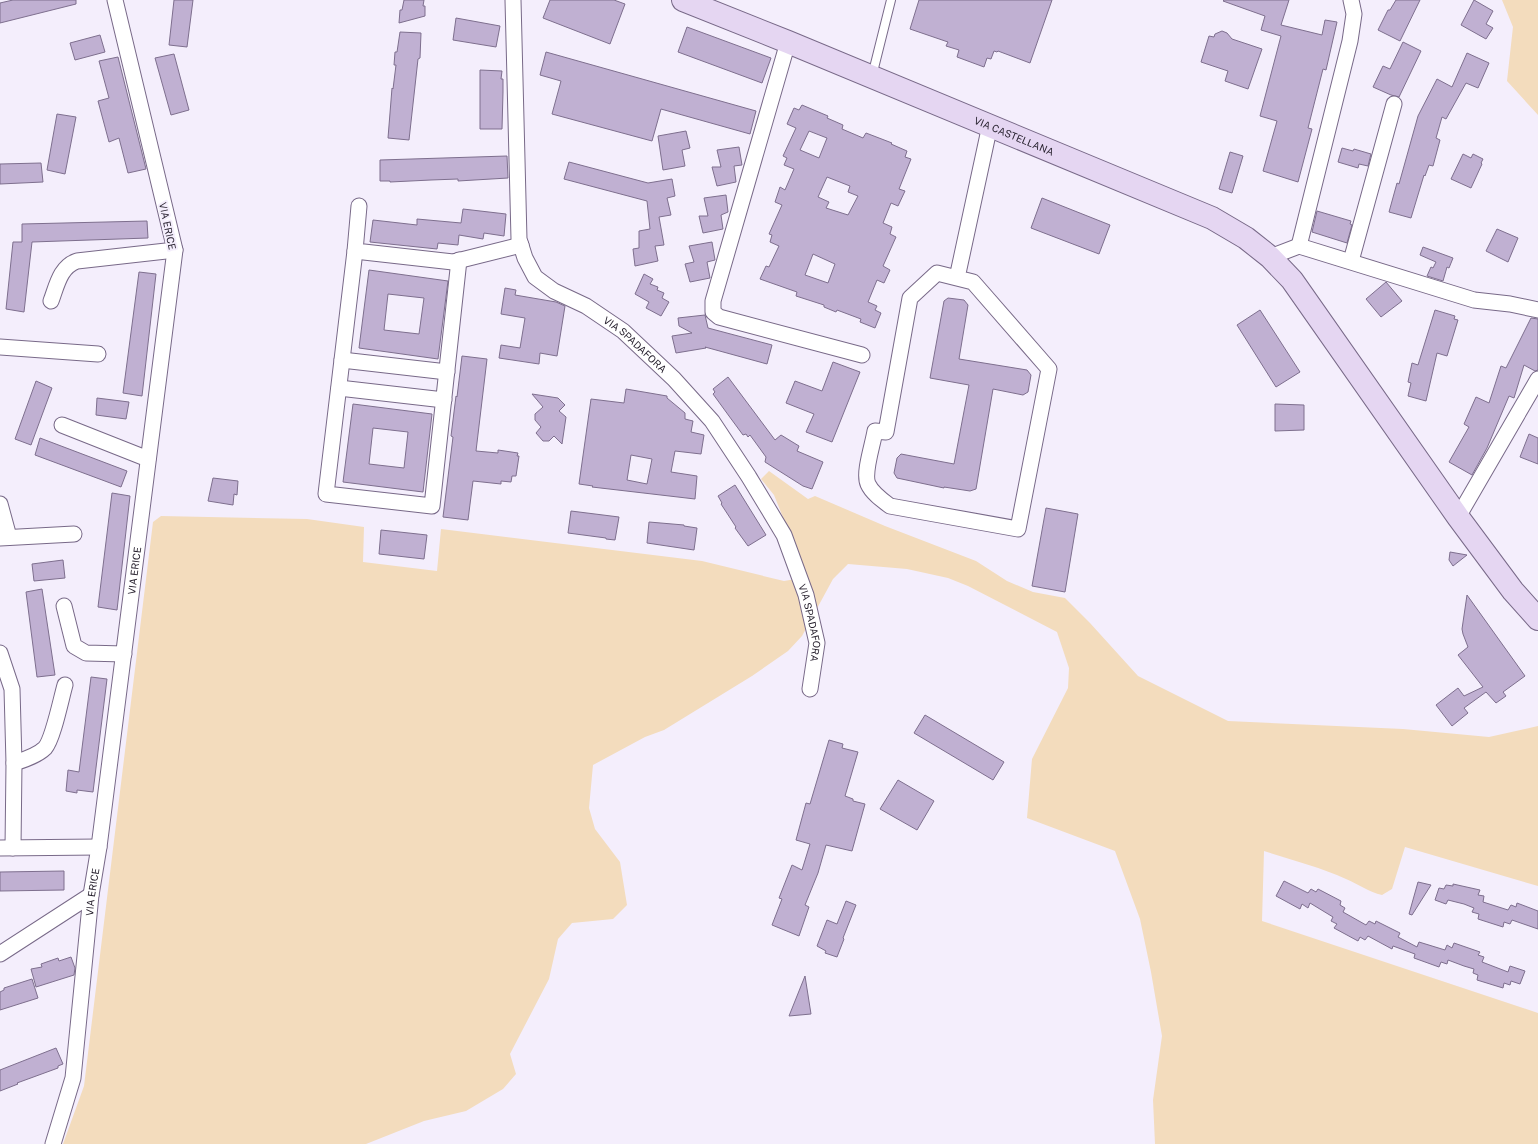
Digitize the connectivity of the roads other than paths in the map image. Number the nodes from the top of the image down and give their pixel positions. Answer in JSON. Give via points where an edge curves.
{"nodes":[{"id":1,"x":114,"y":0,"type":"edge"},
{"id":2,"x":514,"y":0,"type":"edge"},
{"id":3,"x":683,"y":0,"type":"edge"},
{"id":4,"x":891,"y":0,"type":"edge"},
{"id":5,"x":1351,"y":0,"type":"edge"},
{"id":6,"x":788,"y":42,"type":"junction"},
{"id":7,"x":872,"y":77,"type":"junction"},
{"id":8,"x":1394,"y":104,"type":"dead end"},
{"id":9,"x":990,"y":125,"type":"junction"},
{"id":10,"x":360,"y":206,"type":"dead end"},
{"id":11,"x":521,"y":246,"type":"junction"},
{"id":12,"x":1299,"y":246,"type":"junction"},
{"id":13,"x":175,"y":250,"type":"junction"},
{"id":14,"x":355,"y":251,"type":"junction"},
{"id":15,"x":1270,"y":257,"type":"junction"},
{"id":16,"x":459,"y":260,"type":"junction"},
{"id":17,"x":1351,"y":261,"type":"junction"},
{"id":18,"x":957,"y":278,"type":"junction"},
{"id":19,"x":50,"y":301,"type":"dead end"},
{"id":20,"x":1538,"y":310,"type":"edge"},
{"id":21,"x":0,"y":347,"type":"edge"},
{"id":22,"x":98,"y":354,"type":"dead end"},
{"id":23,"x":862,"y":355,"type":"dead end"},
{"id":24,"x":342,"y":360,"type":"junction"},
{"id":25,"x":447,"y":372,"type":"junction"},
{"id":26,"x":1538,"y":378,"type":"edge"},
{"id":27,"x":339,"y":388,"type":"junction"},
{"id":28,"x":444,"y":400,"type":"junction"},
{"id":29,"x":62,"y":425,"type":"dead end"},
{"id":30,"x":148,"y":459,"type":"junction"},
{"id":31,"x":0,"y":504,"type":"edge"},
{"id":32,"x":1458,"y":517,"type":"junction"},
{"id":33,"x":74,"y":534,"type":"dead end"},
{"id":34,"x":4,"y":538,"type":"edge"},
{"id":35,"x":64,"y":606,"type":"dead end"},
{"id":36,"x":1538,"y":619,"type":"edge"},
{"id":37,"x":0,"y":652,"type":"edge"},
{"id":38,"x":124,"y":654,"type":"junction"},
{"id":39,"x":65,"y":685,"type":"dead end"},
{"id":40,"x":810,"y":689,"type":"dead end"},
{"id":41,"x":14,"y":763,"type":"junction"},
{"id":42,"x":99,"y":847,"type":"junction"},
{"id":43,"x":6,"y":848,"type":"edge"},
{"id":44,"x":91,"y":895,"type":"junction"},
{"id":45,"x":0,"y":954,"type":"edge"},
{"id":46,"x":53,"y":1144,"type":"edge"}],
"edges":[{"from":1,"to":13,"type":"street","name":"VIA ERICE"},
{"from":2,"to":11,"type":"street","name":"VIA SPADAFORA"},
{"from":3,"to":6,"type":"main road","name":"VIA CASTELLANA"},
{"from":4,"to":7,"type":"lane"},
{"from":5,"to":12,"type":"street","via":[[1354,14],[1350,41]]},
{"from":6,"to":7,"type":"main road","name":"VIA CASTELLANA"},
{"from":6,"to":23,"type":"street","via":[[713,302],[713,312],[719,317]]},
{"from":7,"to":9,"type":"main road","name":"VIA CASTELLANA"},
{"from":8,"to":17,"type":"street"},
{"from":9,"to":15,"type":"main road","name":"VIA CASTELLANA","via":[[1212,218],[1246,238]]},
{"from":9,"to":18,"type":"street"},
{"from":10,"to":14,"type":"street"},
{"from":11,"to":16,"type":"street"},
{"from":11,"to":40,"type":"street","name":"VIA SPADAFORA","via":[[535,277],[623,331],[674,378],[712,421],[749,477],[784,535],[806,595],[817,642]]},
{"from":12,"to":15,"type":"street"},
{"from":12,"to":17,"type":"street"},
{"from":13,"to":19,"type":"street","via":[[69,264],[62,270]]},
{"from":13,"to":30,"type":"street","name":"VIA ERICE"},
{"from":14,"to":16,"type":"street","via":[[453,262]]},
{"from":14,"to":24,"type":"street"},
{"from":15,"to":32,"type":"main road","name":"VIA CASTELLANA","via":[[1292,280]]},
{"from":16,"to":25,"type":"street"},
{"from":17,"to":20,"type":"street","via":[[1474,300]]},
{"from":18,"to":18,"type":"street","via":[[973,282],[1049,369],[1018,529],[890,506],[878,497],[868,484],[866,474],[875,431],[886,432],[910,298],[937,273]]},
{"from":21,"to":22,"type":"street"},
{"from":24,"to":25,"type":"street"},
{"from":24,"to":27,"type":"street"},
{"from":25,"to":28,"type":"street"},
{"from":26,"to":32,"type":"street"},
{"from":27,"to":28,"type":"street"},
{"from":27,"to":28,"type":"street","via":[[326,494],[334,495],[432,506]]},
{"from":29,"to":30,"type":"street"},
{"from":30,"to":38,"type":"street","name":"VIA ERICE"},
{"from":31,"to":34,"type":"street"},
{"from":32,"to":36,"type":"main road","name":"VIA CASTELLANA"},
{"from":33,"to":34,"type":"street"},
{"from":35,"to":38,"type":"street","via":[[74,646],[86,653]]},
{"from":37,"to":41,"type":"street","via":[[12,689]]},
{"from":38,"to":42,"type":"street","name":"VIA ERICE"},
{"from":39,"to":41,"type":"street","via":[[45,748]]},
{"from":41,"to":43,"type":"street"},
{"from":42,"to":43,"type":"street"},
{"from":42,"to":44,"type":"street","name":"VIA ERICE"},
{"from":44,"to":45,"type":"street"},
{"from":44,"to":46,"type":"street","name":"VIA ERICE","via":[[74,1078]]}]}
